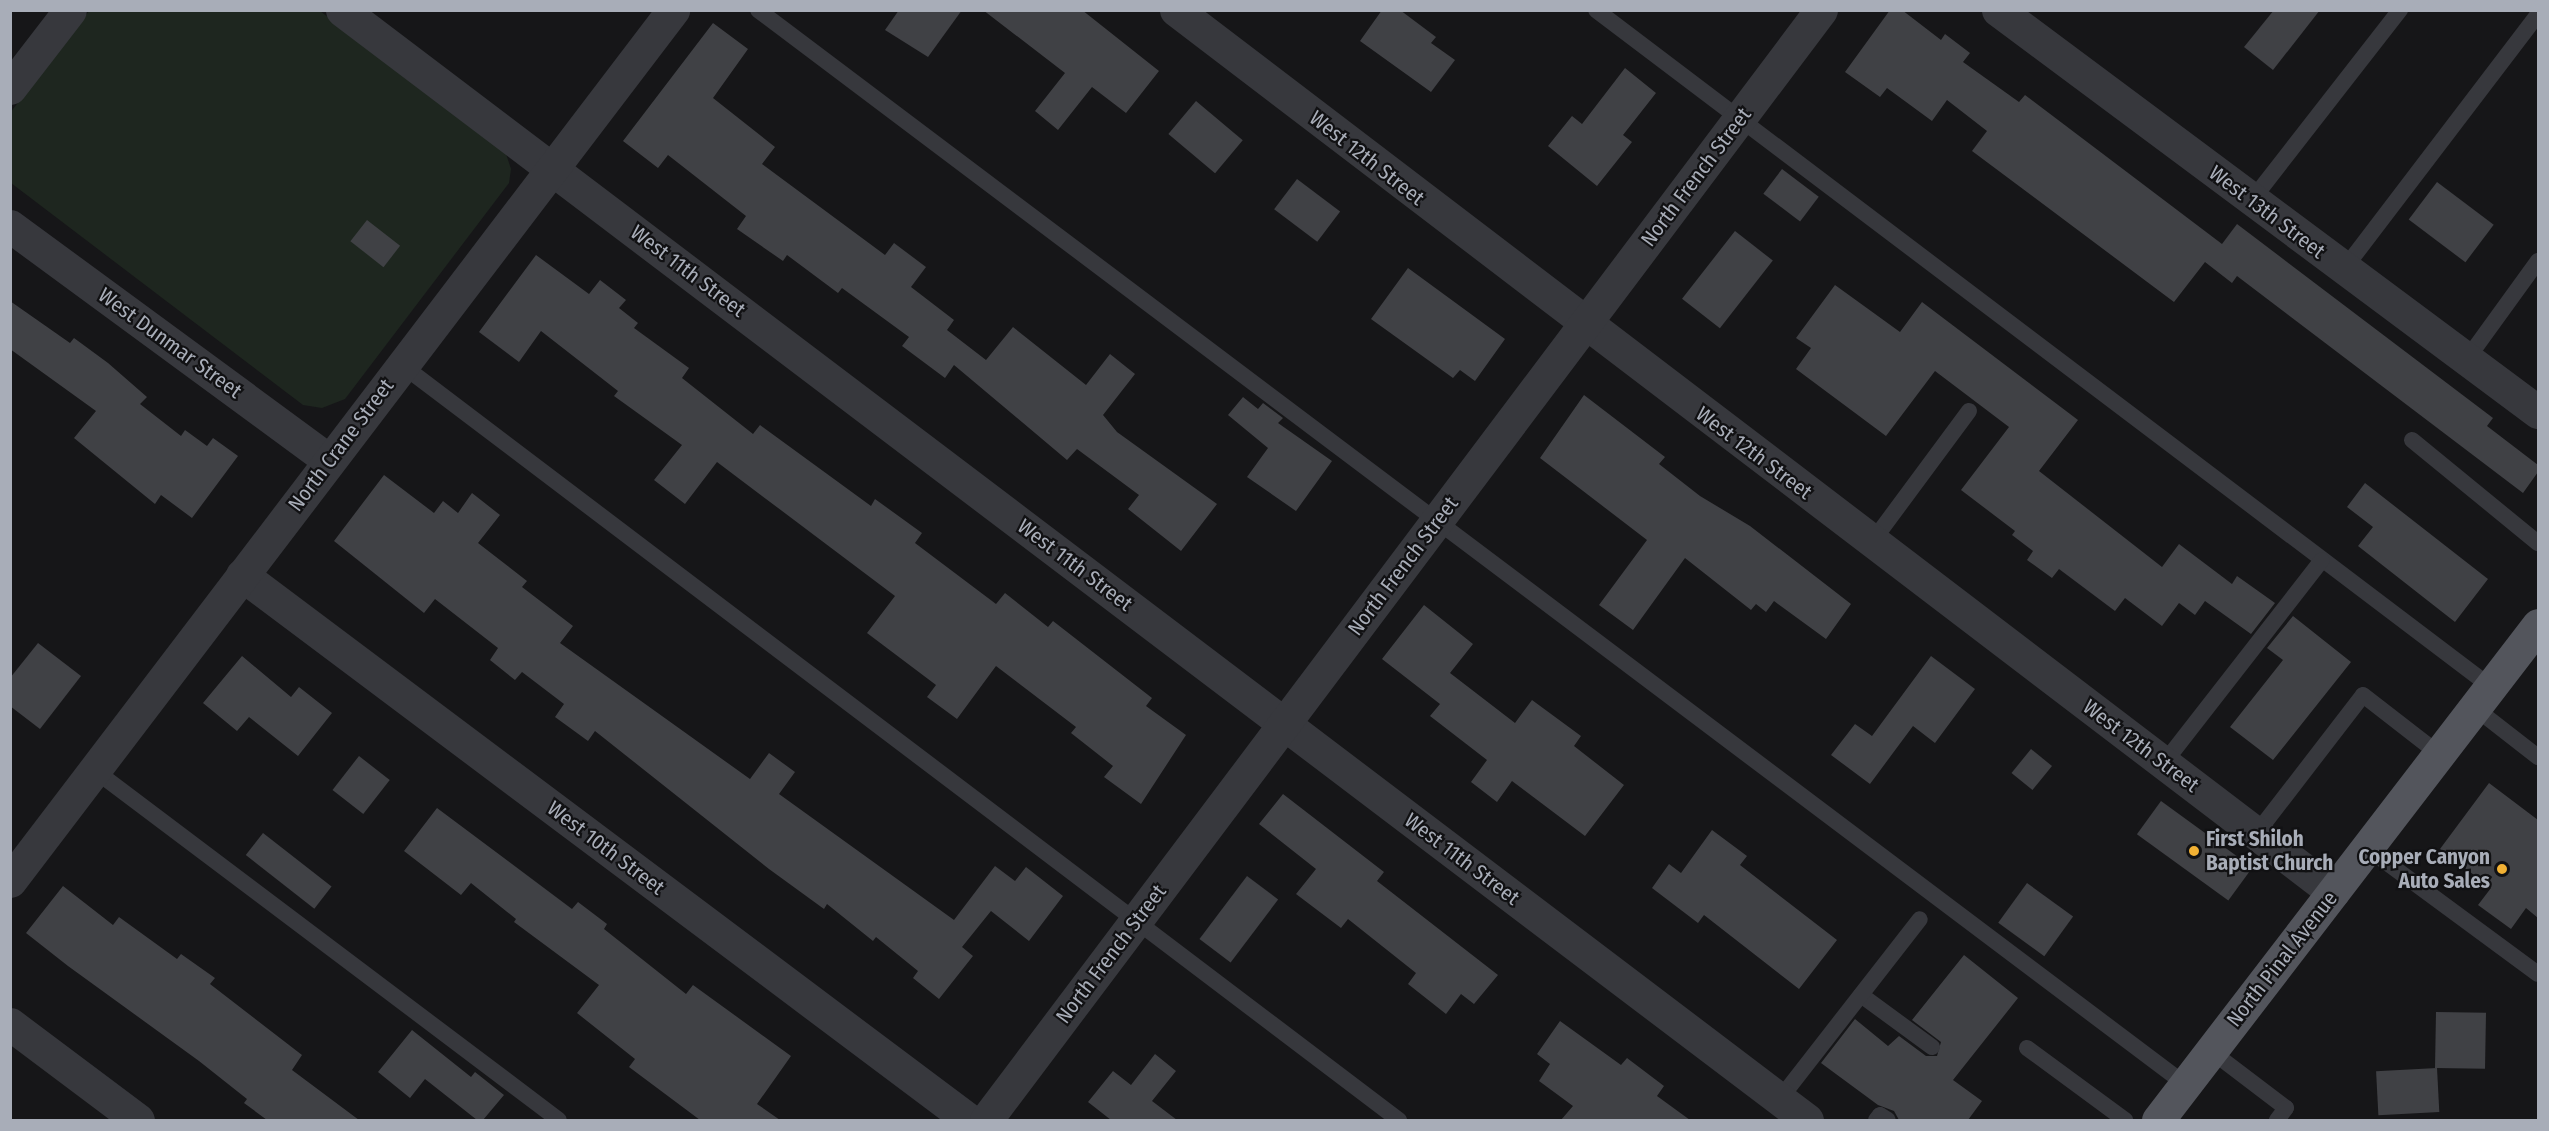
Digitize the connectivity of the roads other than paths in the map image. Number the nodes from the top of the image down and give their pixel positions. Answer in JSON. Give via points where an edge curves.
{"nodes":[{"id":1,"x":70,"y":10,"type":"edge"},
{"id":2,"x":342,"y":10,"type":"edge"},
{"id":3,"x":674,"y":10,"type":"edge"},
{"id":4,"x":758,"y":10,"type":"edge"},
{"id":5,"x":1176,"y":10,"type":"edge"},
{"id":6,"x":1596,"y":10,"type":"edge"},
{"id":7,"x":1821,"y":10,"type":"edge"},
{"id":8,"x":1998,"y":10,"type":"edge"},
{"id":9,"x":2400,"y":10,"type":"edge"},
{"id":10,"x":2538,"y":14,"type":"edge"},
{"id":11,"x":10,"y":88,"type":"edge"},
{"id":12,"x":1739,"y":119,"type":"junction"},
{"id":13,"x":553,"y":168,"type":"junction"},
{"id":14,"x":2252,"y":200,"type":"junction"},
{"id":15,"x":10,"y":226,"type":"edge"},
{"id":16,"x":2538,"y":261,"type":"edge"},
{"id":17,"x":2344,"y":269,"type":"junction"},
{"id":18,"x":1584,"y":325,"type":"junction"},
{"id":19,"x":2467,"y":359,"type":"junction"},
{"id":20,"x":402,"y":365,"type":"junction"},
{"id":21,"x":1969,"y":411,"type":"dead end"},
{"id":22,"x":2538,"y":412,"type":"edge"},
{"id":23,"x":2412,"y":441,"type":"dead end"},
{"id":24,"x":329,"y":460,"type":"junction"},
{"id":25,"x":1437,"y":521,"type":"junction"},
{"id":26,"x":1872,"y":542,"type":"junction"},
{"id":27,"x":2538,"y":543,"type":"edge"},
{"id":28,"x":2322,"y":560,"type":"junction"},
{"id":29,"x":242,"y":575,"type":"junction"},
{"id":30,"x":2538,"y":625,"type":"edge"},
{"id":31,"x":2483,"y":698,"type":"junction"},
{"id":32,"x":1284,"y":724,"type":"junction"},
{"id":33,"x":2439,"y":754,"type":"junction"},
{"id":34,"x":2538,"y":757,"type":"edge"},
{"id":35,"x":2164,"y":764,"type":"junction"},
{"id":36,"x":93,"y":769,"type":"junction"},
{"id":37,"x":2256,"y":834,"type":"junction"},
{"id":38,"x":2367,"y":849,"type":"junction"},
{"id":39,"x":10,"y":881,"type":"edge"},
{"id":40,"x":2334,"y":892,"type":"junction"},
{"id":41,"x":1920,"y":919,"type":"dead end"},
{"id":42,"x":1136,"y":921,"type":"junction"},
{"id":43,"x":2538,"y":974,"type":"edge"},
{"id":44,"x":1861,"y":994,"type":"junction"},
{"id":45,"x":10,"y":1024,"type":"edge"},
{"id":46,"x":1932,"y":1047,"type":"dead end"},
{"id":47,"x":2027,"y":1048,"type":"dead end"},
{"id":48,"x":2211,"y":1051,"type":"junction"},
{"id":49,"x":2186,"y":1085,"type":"junction"},
{"id":50,"x":1779,"y":1100,"type":"junction"},
{"id":51,"x":138,"y":1120,"type":"edge"},
{"id":52,"x":559,"y":1120,"type":"edge"},
{"id":53,"x":969,"y":1120,"type":"edge"},
{"id":54,"x":986,"y":1120,"type":"edge"},
{"id":55,"x":1399,"y":1120,"type":"edge"},
{"id":56,"x":1806,"y":1120,"type":"edge"},
{"id":57,"x":1876,"y":1120,"type":"edge"},
{"id":58,"x":1888,"y":1120,"type":"edge"},
{"id":59,"x":2125,"y":1120,"type":"edge"},
{"id":60,"x":2158,"y":1120,"type":"edge"},
{"id":61,"x":2277,"y":1120,"type":"edge"}],
"edges":[{"from":1,"to":11,"type":"street"},
{"from":2,"to":13,"type":"street","name":"West 11th Street"},
{"from":3,"to":13,"type":"street","name":"North Crane Street"},
{"from":4,"to":25,"type":"lane"},
{"from":5,"to":18,"type":"street","name":"West 12th Street"},
{"from":6,"to":12,"type":"lane"},
{"from":7,"to":12,"type":"street","name":"North French Street"},
{"from":8,"to":14,"type":"street","name":"West 13th Street"},
{"from":9,"to":14,"type":"lane"},
{"from":10,"to":17,"type":"lane"},
{"from":12,"to":18,"type":"street","name":"North French Street"},
{"from":12,"to":28,"type":"lane"},
{"from":13,"to":20,"type":"street","name":"North Crane Street"},
{"from":13,"to":32,"type":"street","name":"West 11th Street"},
{"from":14,"to":17,"type":"street","name":"West 13th Street"},
{"from":15,"to":24,"type":"street","name":"West Dunmar Street"},
{"from":16,"to":19,"type":"lane"},
{"from":17,"to":19,"type":"street","name":"West 13th Street"},
{"from":18,"to":25,"type":"street","name":"North French Street"},
{"from":18,"to":26,"type":"street","name":"West 12th Street"},
{"from":19,"to":22,"type":"street","name":"West 13th Street"},
{"from":20,"to":24,"type":"street","name":"North Crane Street"},
{"from":20,"to":42,"type":"lane"},
{"from":21,"to":26,"type":"lane"},
{"from":23,"to":27,"type":"lane"},
{"from":24,"to":29,"type":"street","name":"North Crane Street"},
{"from":25,"to":32,"type":"street","name":"North French Street"},
{"from":25,"to":49,"type":"lane"},
{"from":26,"to":35,"type":"street","name":"West 12th Street"},
{"from":28,"to":31,"type":"lane"},
{"from":28,"to":35,"type":"lane"},
{"from":29,"to":36,"type":"street","name":"North Crane Street"},
{"from":29,"to":53,"type":"street","name":"West 10th Street"},
{"from":30,"to":31,"type":"main road","name":"North Pinal Avenue"},
{"from":31,"to":33,"type":"main road","name":"North Pinal Avenue"},
{"from":31,"to":34,"type":"lane"},
{"from":32,"to":42,"type":"street","name":"North French Street"},
{"from":32,"to":50,"type":"street","name":"West 11th Street"},
{"from":33,"to":37,"type":"lane","via":[[2363,695]]},
{"from":33,"to":38,"type":"main road","name":"North Pinal Avenue"},
{"from":35,"to":37,"type":"street","name":"West 12th Street"},
{"from":36,"to":39,"type":"street","name":"North Crane Street"},
{"from":36,"to":52,"type":"lane"},
{"from":37,"to":40,"type":"street","name":"West 12th Street"},
{"from":38,"to":40,"type":"main road","name":"North Pinal Avenue"},
{"from":38,"to":43,"type":"lane"},
{"from":40,"to":48,"type":"main road","name":"North Pinal Avenue"},
{"from":41,"to":44,"type":"lane"},
{"from":42,"to":54,"type":"street","name":"North French Street"},
{"from":42,"to":55,"type":"lane"},
{"from":44,"to":46,"type":"lane"},
{"from":44,"to":50,"type":"lane"},
{"from":45,"to":51,"type":"street"},
{"from":47,"to":59,"type":"lane"},
{"from":48,"to":49,"type":"main road","name":"North Pinal Avenue"},
{"from":48,"to":61,"type":"lane","via":[[2286,1108]]},
{"from":49,"to":60,"type":"main road","name":"North Pinal Avenue"},
{"from":50,"to":56,"type":"street","name":"West 11th Street"},
{"from":57,"to":58,"type":"lane","via":[[1880,1115]]}]}
